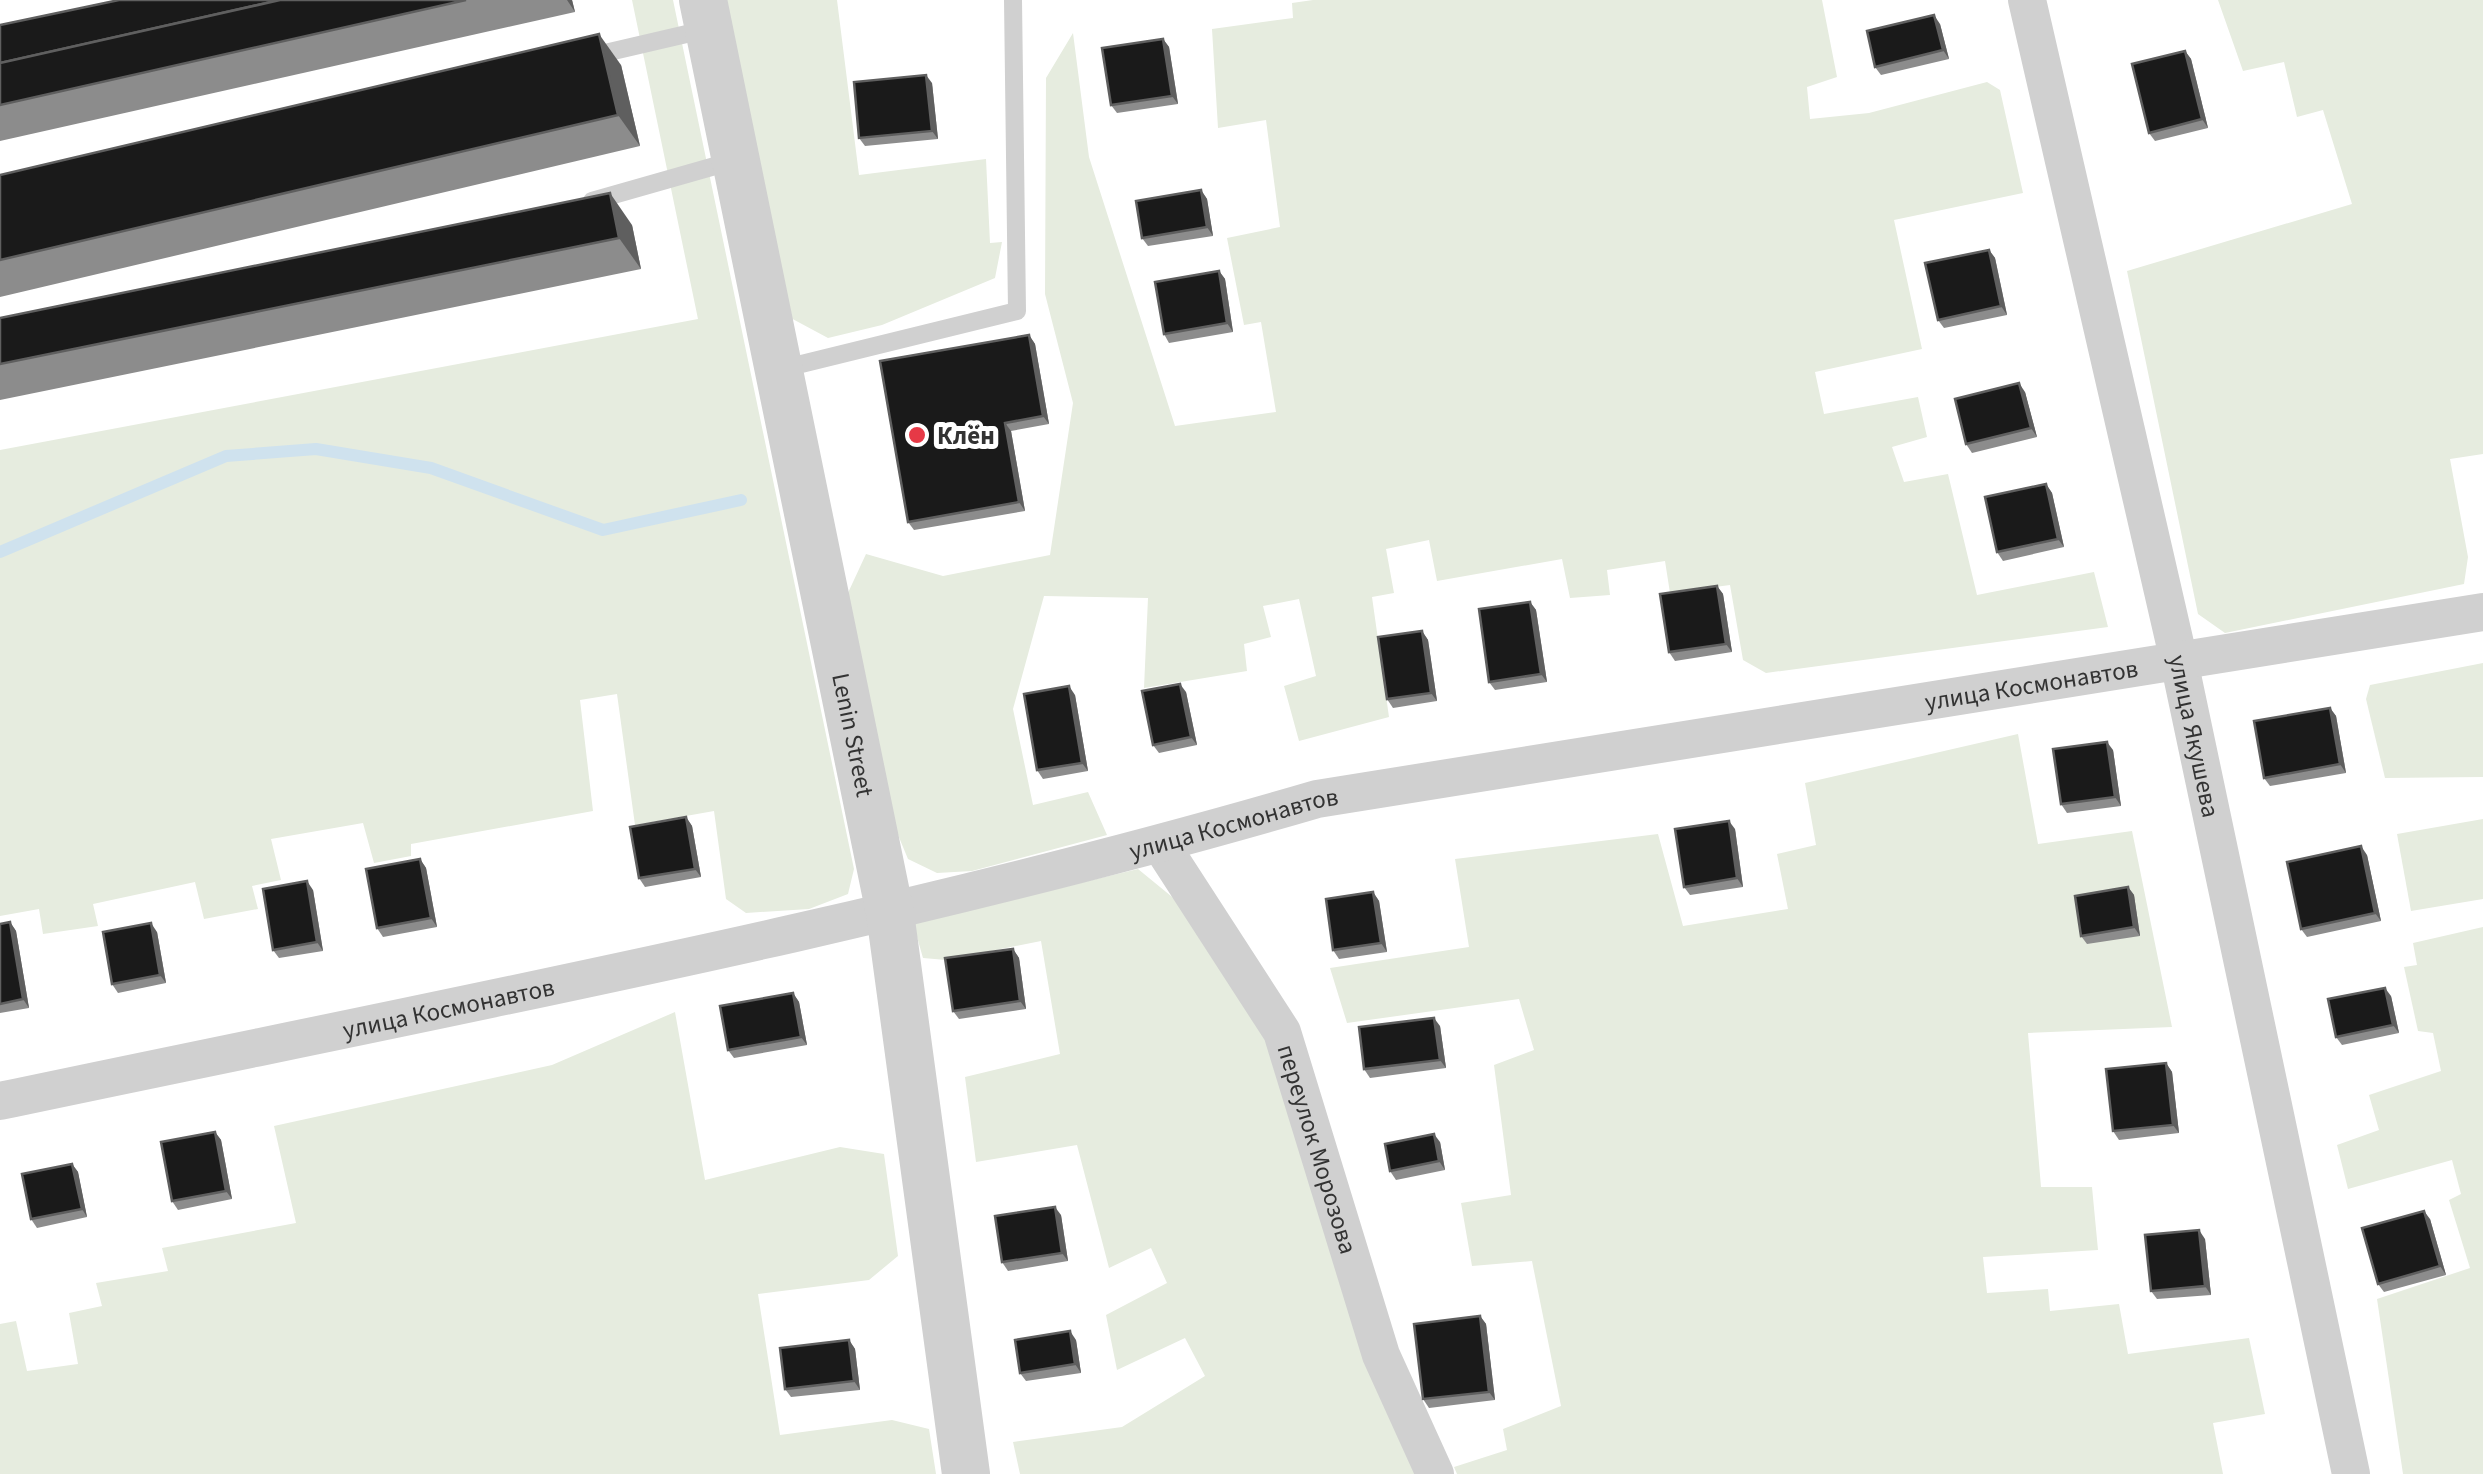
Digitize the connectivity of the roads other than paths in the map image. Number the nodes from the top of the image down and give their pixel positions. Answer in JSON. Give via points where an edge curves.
{"nodes":[{"id":1,"x":1013,"y":0,"type":"edge"},
{"id":2,"x":2027,"y":0,"type":"edge"},
{"id":3,"x":706,"y":15,"type":"edge"},
{"id":4,"x":574,"y":60,"type":"edge"},
{"id":5,"x":736,"y":160,"type":"junction"},
{"id":6,"x":566,"y":209,"type":"edge"},
{"id":7,"x":780,"y":369,"type":"junction"},
{"id":8,"x":2483,"y":612,"type":"edge"},
{"id":9,"x":2180,"y":661,"type":"junction"},
{"id":10,"x":1161,"y":845,"type":"junction"},
{"id":11,"x":890,"y":913,"type":"junction"},
{"id":12,"x":0,"y":1101,"type":"edge"},
{"id":13,"x":966,"y":1474,"type":"edge"},
{"id":14,"x":1435,"y":1474,"type":"edge"},
{"id":15,"x":2351,"y":1474,"type":"edge"}],
"edges":[{"from":1,"to":7,"type":"lane","via":[[1018,311]]},
{"from":2,"to":9,"type":"street","name":"улица Якушева"},
{"from":3,"to":4,"type":"lane"},
{"from":3,"to":5,"type":"street","name":"Lenin Street"},
{"from":5,"to":6,"type":"lane"},
{"from":5,"to":7,"type":"street","name":"Lenin Street"},
{"from":7,"to":11,"type":"street","name":"Lenin Street"},
{"from":8,"to":9,"type":"street","name":"улица Космонавтов"},
{"from":9,"to":10,"type":"street","name":"улица Космонавтов","via":[[1317,799]]},
{"from":9,"to":15,"type":"street","name":"улица Якушева"},
{"from":10,"to":11,"type":"street","name":"улица Космонавтов"},
{"from":10,"to":14,"type":"street","name":"переулок Морозова","via":[[1282,1032],[1381,1354]]},
{"from":11,"to":12,"type":"street","name":"улица Космонавтов"},
{"from":11,"to":13,"type":"street","name":"Lenin Street"}]}
